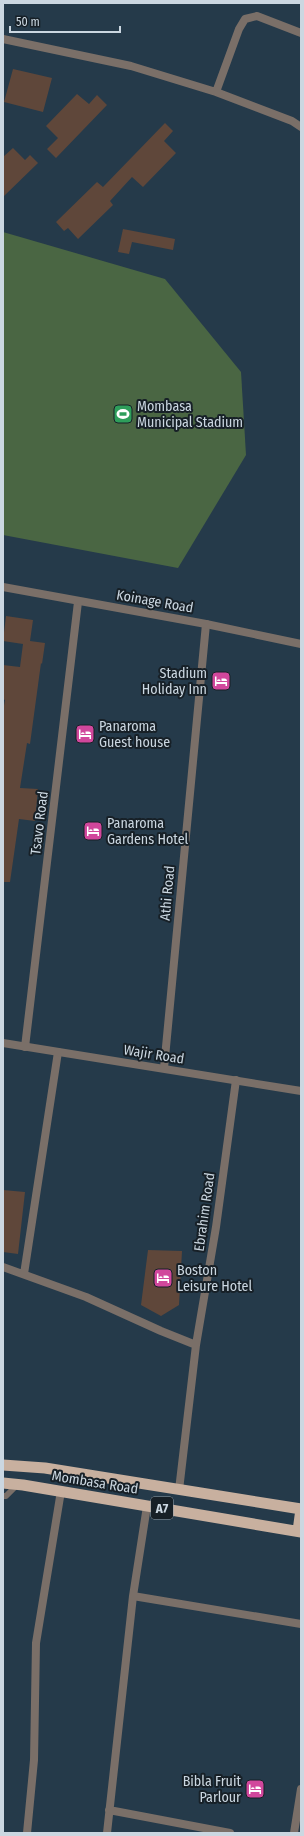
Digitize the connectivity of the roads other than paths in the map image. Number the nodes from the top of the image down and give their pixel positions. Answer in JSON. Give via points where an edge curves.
{"nodes":[{"id":1,"x":301,"y":33,"type":"edge"},
{"id":2,"x":3,"y":39,"type":"edge"},
{"id":3,"x":216,"y":92,"type":"junction"},
{"id":4,"x":301,"y":127,"type":"edge"},
{"id":5,"x":3,"y":587,"type":"edge"},
{"id":6,"x":78,"y":602,"type":"junction"},
{"id":7,"x":206,"y":624,"type":"junction"},
{"id":8,"x":301,"y":644,"type":"edge"},
{"id":9,"x":3,"y":1043,"type":"edge"},
{"id":10,"x":25,"y":1047,"type":"junction"},
{"id":11,"x":58,"y":1052,"type":"junction"},
{"id":12,"x":164,"y":1068,"type":"junction"},
{"id":13,"x":236,"y":1080,"type":"junction"},
{"id":14,"x":301,"y":1091,"type":"edge"},
{"id":15,"x":3,"y":1267,"type":"edge"},
{"id":16,"x":24,"y":1274,"type":"junction"},
{"id":17,"x":196,"y":1345,"type":"junction"},
{"id":18,"x":3,"y":1465,"type":"edge"},
{"id":19,"x":3,"y":1483,"type":"edge"},
{"id":20,"x":18,"y":1484,"type":"junction"},
{"id":21,"x":179,"y":1490,"type":"junction"},
{"id":22,"x":61,"y":1492,"type":"junction"},
{"id":23,"x":3,"y":1496,"type":"edge"},
{"id":24,"x":147,"y":1506,"type":"junction"},
{"id":25,"x":301,"y":1509,"type":"edge"},
{"id":26,"x":300,"y":1531,"type":"edge"},
{"id":27,"x":133,"y":1596,"type":"junction"},
{"id":28,"x":301,"y":1624,"type":"edge"},
{"id":29,"x":301,"y":1789,"type":"edge"},
{"id":30,"x":110,"y":1810,"type":"junction"},
{"id":31,"x":298,"y":1821,"type":"edge"},
{"id":32,"x":179,"y":1824,"type":"junction"},
{"id":33,"x":27,"y":1833,"type":"edge"},
{"id":34,"x":107,"y":1833,"type":"edge"},
{"id":35,"x":177,"y":1833,"type":"edge"},
{"id":36,"x":230,"y":1833,"type":"edge"},
{"id":37,"x":294,"y":1833,"type":"edge"}],
"edges":[{"from":1,"to":3,"type":"street","via":[[257,16],[245,19]]},
{"from":2,"to":3,"type":"street","via":[[131,66]]},
{"from":3,"to":4,"type":"street","via":[[292,121]]},
{"from":5,"to":6,"type":"street","name":"Koinage Road"},
{"from":6,"to":7,"type":"street","name":"Koinage Road"},
{"from":6,"to":10,"type":"street","name":"Tsavo Road"},
{"from":7,"to":8,"type":"street","name":"Koinage Road"},
{"from":7,"to":12,"type":"street","name":"Athi Road"},
{"from":9,"to":10,"type":"street","name":"Wajir Road"},
{"from":10,"to":11,"type":"street","name":"Wajir Road"},
{"from":11,"to":12,"type":"street","name":"Wajir Road"},
{"from":11,"to":16,"type":"street"},
{"from":12,"to":13,"type":"street","name":"Wajir Road"},
{"from":13,"to":14,"type":"street","name":"Wajir Road"},
{"from":13,"to":17,"type":"street","name":"Ebrahim Road","via":[[216,1227]]},
{"from":15,"to":16,"type":"street"},
{"from":16,"to":17,"type":"street","via":[[110,1307]]},
{"from":17,"to":21,"type":"street","name":"Ebrahim Road"},
{"from":18,"to":21,"type":"highway","name":"Mombasa Road","number":"A7","via":[[45,1468]]},
{"from":19,"to":20,"type":"highway","name":"Mombasa Road","number":"A7"},
{"from":20,"to":22,"type":"highway","name":"Mombasa Road","number":"A7"},
{"from":20,"to":23,"type":"lane"},
{"from":21,"to":25,"type":"highway","name":"Mombasa Road","number":"A7"},
{"from":22,"to":24,"type":"highway","name":"Mombasa Road","number":"A7"},
{"from":22,"to":33,"type":"street","via":[[36,1643],[34,1760]]},
{"from":24,"to":26,"type":"highway","name":"Mombasa Road","number":"A7"},
{"from":24,"to":27,"type":"street"},
{"from":25,"to":26,"type":"highway"},
{"from":27,"to":28,"type":"street"},
{"from":27,"to":30,"type":"street"},
{"from":29,"to":31,"type":"street"},
{"from":30,"to":32,"type":"street"},
{"from":30,"to":34,"type":"street"},
{"from":31,"to":37,"type":"street"},
{"from":32,"to":35,"type":"street"},
{"from":32,"to":36,"type":"street"}]}
